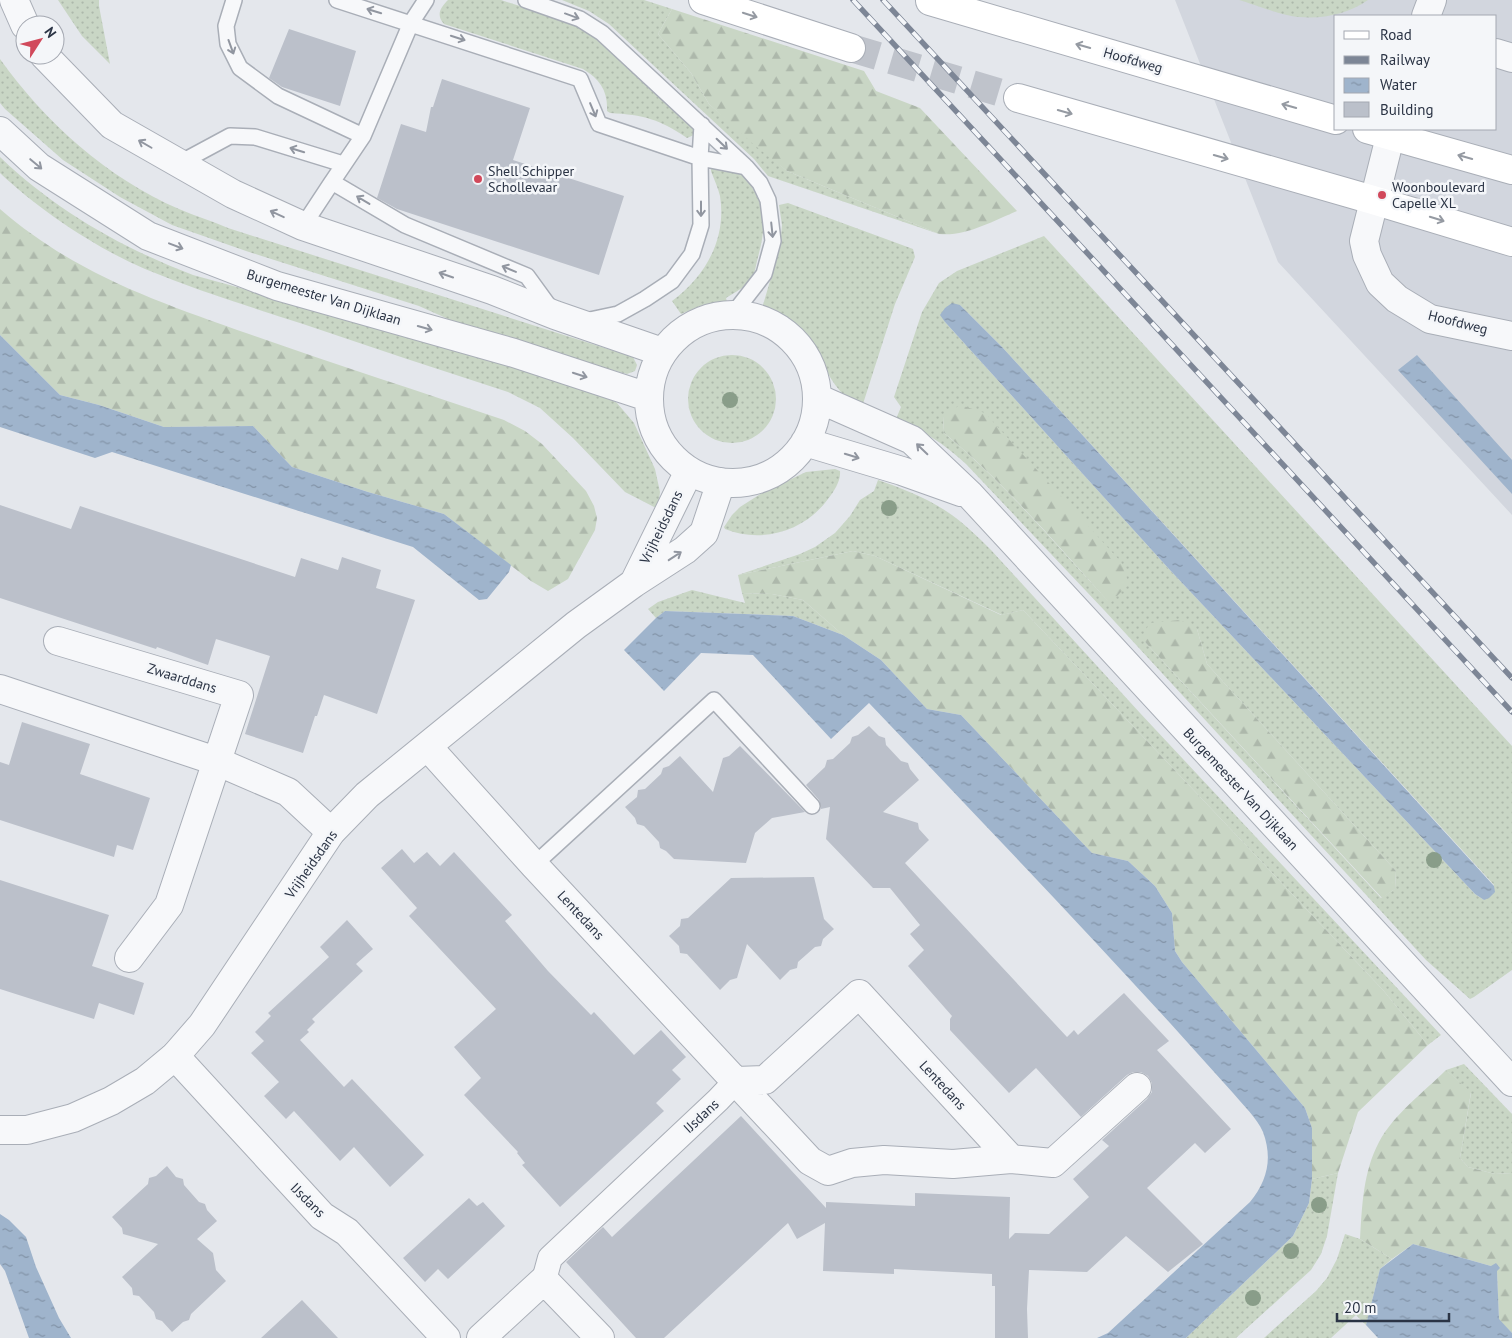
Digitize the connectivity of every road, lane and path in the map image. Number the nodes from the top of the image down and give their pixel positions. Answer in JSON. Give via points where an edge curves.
{"nodes":[{"id":1,"x":14,"y":0,"type":"edge"},
{"id":2,"x":234,"y":0,"type":"edge"},
{"id":3,"x":338,"y":0,"type":"edge"},
{"id":4,"x":426,"y":0,"type":"edge"},
{"id":5,"x":526,"y":0,"type":"edge"},
{"id":6,"x":703,"y":0,"type":"edge"},
{"id":7,"x":1432,"y":0,"type":"edge"},
{"id":8,"x":930,"y":1,"type":"edge"},
{"id":9,"x":21,"y":15,"type":"edge"},
{"id":10,"x":1426,"y":15,"type":"edge"},
{"id":11,"x":411,"y":23,"type":"junction"},
{"id":12,"x":851,"y":48,"type":"tunnel mouth"},
{"id":13,"x":1497,"y":53,"type":"edge"},
{"id":14,"x":1512,"y":58,"type":"edge"},
{"id":15,"x":54,"y":65,"type":"edge"},
{"id":16,"x":1018,"y":98,"type":"tunnel mouth"},
{"id":17,"x":1334,"y":119,"type":"edge"},
{"id":18,"x":702,"y":125,"type":"junction"},
{"id":19,"x":1383,"y":131,"type":"edge"},
{"id":20,"x":0,"y":132,"type":"edge"},
{"id":21,"x":363,"y":136,"type":"junction"},
{"id":22,"x":700,"y":158,"type":"junction"},
{"id":23,"x":178,"y":164,"type":"junction"},
{"id":24,"x":343,"y":164,"type":"junction"},
{"id":25,"x":746,"y":167,"type":"junction"},
{"id":26,"x":1512,"y":170,"type":"edge"},
{"id":27,"x":332,"y":182,"type":"junction"},
{"id":28,"x":1373,"y":200,"type":"junction"},
{"id":29,"x":303,"y":226,"type":"junction"},
{"id":30,"x":1512,"y":242,"type":"edge"},
{"id":31,"x":733,"y":314,"type":"junction"},
{"id":32,"x":566,"y":318,"type":"junction"},
{"id":33,"x":1512,"y":336,"type":"edge"},
{"id":34,"x":662,"y":352,"type":"junction"},
{"id":35,"x":648,"y":397,"type":"junction"},
{"id":36,"x":817,"y":398,"type":"junction"},
{"id":37,"x":805,"y":442,"type":"junction"},
{"id":38,"x":689,"y":471,"type":"junction"},
{"id":39,"x":721,"y":482,"type":"junction"},
{"id":40,"x":970,"y":495,"type":"junction"},
{"id":41,"x":634,"y":583,"type":"junction"},
{"id":42,"x":58,"y":641,"type":"dead end"},
{"id":43,"x":0,"y":689,"type":"edge"},
{"id":44,"x":428,"y":747,"type":"junction"},
{"id":45,"x":216,"y":761,"type":"junction"},
{"id":46,"x":812,"y":806,"type":"dead end"},
{"id":47,"x":331,"y":832,"type":"junction"},
{"id":48,"x":534,"y":865,"type":"junction"},
{"id":49,"x":129,"y":958,"type":"dead end"},
{"id":50,"x":176,"y":1056,"type":"junction"},
{"id":51,"x":736,"y":1081,"type":"junction"},
{"id":52,"x":1512,"y":1082,"type":"edge"},
{"id":53,"x":1137,"y":1087,"type":"dead end"},
{"id":54,"x":0,"y":1130,"type":"edge"},
{"id":55,"x":1011,"y":1159,"type":"junction"},
{"id":56,"x":544,"y":1280,"type":"junction"},
{"id":57,"x":446,"y":1338,"type":"edge"},
{"id":58,"x":481,"y":1338,"type":"edge"},
{"id":59,"x":600,"y":1338,"type":"edge"}],
"edges":[{"from":1,"to":9,"type":"street"},
{"from":2,"to":21,"type":"lane","one_way":true,"via":[[226,26],[228,44],[240,68],[278,96]]},
{"from":11,"to":3,"type":"lane","one_way":true},
{"from":4,"to":11,"type":"lane"},
{"from":5,"to":18,"type":"lane","one_way":true,"via":[[580,19],[602,33]]},
{"from":6,"to":12,"type":"main road","one_way":true},
{"from":7,"to":10,"type":"street"},
{"from":17,"to":8,"type":"main road","name":"Hoofdweg","one_way":true},
{"from":11,"to":21,"type":"lane"},
{"from":11,"to":22,"type":"lane","one_way":true,"via":[[580,79],[599,124]]},
{"from":13,"to":14,"type":"street"},
{"from":23,"to":15,"type":"street","one_way":true,"via":[[112,125]]},
{"from":16,"to":28,"type":"main road","one_way":true},
{"from":18,"to":22,"type":"lane"},
{"from":18,"to":25,"type":"lane","one_way":true},
{"from":26,"to":19,"type":"main road","one_way":true},
{"from":19,"to":28,"type":"street","name":"Hoofdweg"},
{"from":20,"to":35,"type":"street","name":"Burgemeester Van Dijklaan","one_way":true,"via":[[39,167],[148,236],[277,286],[514,352]]},
{"from":21,"to":24,"type":"lane"},
{"from":22,"to":25,"type":"lane"},
{"from":22,"to":32,"type":"lane","one_way":true,"via":[[701,225],[692,254],[672,281],[618,314]]},
{"from":24,"to":23,"type":"lane","one_way":true,"via":[[254,137],[230,136]]},
{"from":29,"to":23,"type":"street","one_way":true},
{"from":24,"to":27,"type":"lane"},
{"from":25,"to":31,"type":"lane","one_way":true,"via":[[760,183],[768,200],[773,242],[764,274]]},
{"from":27,"to":29,"type":"lane"},
{"from":32,"to":27,"type":"lane","one_way":true,"via":[[526,276],[404,225]]},
{"from":28,"to":30,"type":"main road","one_way":true},
{"from":28,"to":33,"type":"street","name":"Hoofdweg","via":[[1364,241],[1366,255],[1380,283],[1397,299],[1430,319]]},
{"from":32,"to":29,"type":"street","one_way":true},
{"from":31,"to":34,"type":"street","via":[[696,322],[676,335]]},
{"from":31,"to":36,"type":"street","via":[[759,319],[793,340],[811,366]]},
{"from":32,"to":34,"type":"street"},
{"from":34,"to":35,"type":"street","via":[[653,370]]},
{"from":35,"to":38,"type":"street","via":[[652,423],[663,447]]},
{"from":36,"to":37,"type":"street","via":[[813,425]]},
{"from":40,"to":36,"type":"street","name":"Burgemeester Van Dijklaan","one_way":true,"via":[[912,440]]},
{"from":37,"to":39,"type":"street","via":[[794,456],[766,476],[736,483]]},
{"from":37,"to":40,"type":"street","name":"Burgemeester Van Dijklaan","one_way":true},
{"from":38,"to":39,"type":"street"},
{"from":38,"to":41,"type":"street","name":"Vrijheidsdans"},
{"from":41,"to":39,"type":"street","name":"Vrijheidsdans","one_way":true,"via":[[685,550],[704,533]]},
{"from":40,"to":52,"type":"street","name":"Burgemeester Van Dijklaan"},
{"from":41,"to":44,"type":"street","name":"Vrijheidsdans","via":[[576,625]]},
{"from":42,"to":45,"type":"street","name":"Zwaarddans","via":[[239,695]]},
{"from":43,"to":45,"type":"street"},
{"from":44,"to":47,"type":"street","name":"Vrijheidsdans","via":[[367,795]]},
{"from":44,"to":48,"type":"street","name":"Lentedans"},
{"from":45,"to":47,"type":"street","via":[[288,792]]},
{"from":45,"to":49,"type":"street","name":"Zwaarddans","via":[[169,906]]},
{"from":46,"to":48,"type":"lane","via":[[714,700]]},
{"from":47,"to":50,"type":"street","name":"Vrijheidsdans","via":[[207,1017]]},
{"from":48,"to":51,"type":"street","name":"Lentedans"},
{"from":50,"to":54,"type":"street","name":"Vrijheidsdans","via":[[146,1081],[73,1118],[26,1130]]},
{"from":50,"to":57,"type":"street","name":"IJsdans","via":[[322,1216],[347,1232]]},
{"from":51,"to":55,"type":"street","name":"Lentedans","via":[[810,1161],[828,1171],[852,1163],[884,1160],[953,1164]]},
{"from":51,"to":55,"type":"street","name":"Lentedans","via":[[766,1080],[859,994]]},
{"from":51,"to":56,"type":"street","name":"IJsdans","via":[[550,1258]]},
{"from":53,"to":55,"type":"street","name":"Lentedans","via":[[1053,1163]]},
{"from":56,"to":58,"type":"street","name":"IJsdans"},
{"from":56,"to":59,"type":"street"}]}
